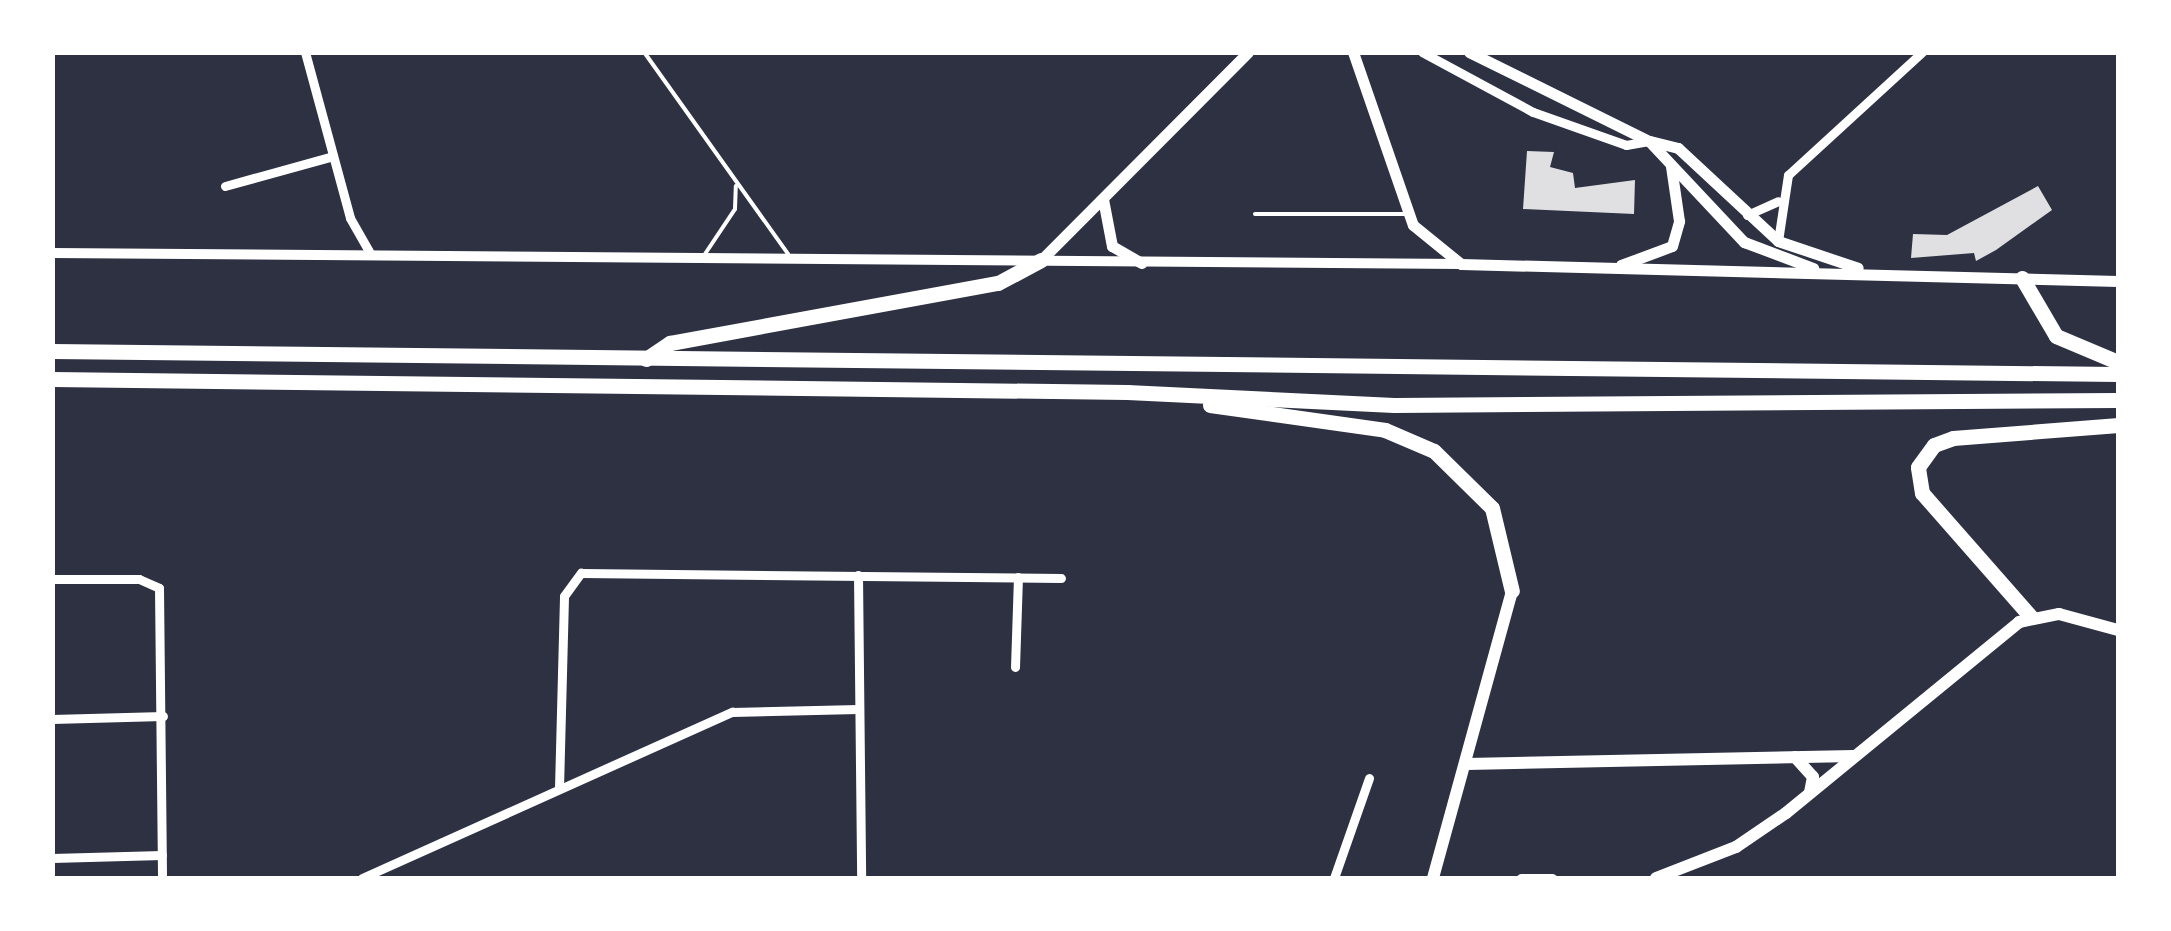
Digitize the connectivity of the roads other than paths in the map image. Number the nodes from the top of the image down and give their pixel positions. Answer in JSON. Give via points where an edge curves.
{"nodes":[{"id":1,"x":304,"y":52,"type":"edge"},
{"id":2,"x":644,"y":52,"type":"edge"},
{"id":3,"x":1248,"y":52,"type":"edge"},
{"id":4,"x":1353,"y":52,"type":"edge"},
{"id":5,"x":1422,"y":52,"type":"edge"},
{"id":6,"x":1469,"y":52,"type":"edge"},
{"id":7,"x":1922,"y":52,"type":"edge"},
{"id":8,"x":1650,"y":141,"type":"junction"},
{"id":9,"x":333,"y":156,"type":"junction"},
{"id":10,"x":1670,"y":164,"type":"junction"},
{"id":11,"x":225,"y":186,"type":"dead end"},
{"id":12,"x":736,"y":186,"type":"junction"},
{"id":13,"x":1718,"y":188,"type":"junction"},
{"id":14,"x":1102,"y":199,"type":"junction"},
{"id":15,"x":1778,"y":200,"type":"junction"},
{"id":16,"x":1705,"y":202,"type":"junction"},
{"id":17,"x":1255,"y":214,"type":"dead end"},
{"id":18,"x":1408,"y":214,"type":"junction"},
{"id":19,"x":1747,"y":215,"type":"junction"},
{"id":20,"x":1778,"y":241,"type":"junction"},
{"id":21,"x":52,"y":253,"type":"edge"},
{"id":22,"x":370,"y":253,"type":"junction"},
{"id":23,"x":705,"y":254,"type":"junction"},
{"id":24,"x":788,"y":254,"type":"junction"},
{"id":25,"x":1041,"y":260,"type":"junction"},
{"id":26,"x":1141,"y":263,"type":"junction"},
{"id":27,"x":1462,"y":264,"type":"junction"},
{"id":28,"x":1612,"y":266,"type":"junction"},
{"id":29,"x":1822,"y":271,"type":"junction"},
{"id":30,"x":1867,"y":272,"type":"junction"},
{"id":31,"x":2022,"y":278,"type":"junction"},
{"id":32,"x":2118,"y":281,"type":"edge"},
{"id":33,"x":52,"y":350,"type":"edge"},
{"id":34,"x":644,"y":360,"type":"junction"},
{"id":35,"x":2118,"y":362,"type":"edge"},
{"id":36,"x":2118,"y":374,"type":"edge"},
{"id":37,"x":52,"y":379,"type":"edge"},
{"id":38,"x":1127,"y":392,"type":"junction"},
{"id":39,"x":2118,"y":400,"type":"edge"},
{"id":40,"x":2118,"y":425,"type":"edge"},
{"id":41,"x":858,"y":575,"type":"junction"},
{"id":42,"x":1018,"y":577,"type":"junction"},
{"id":43,"x":1061,"y":578,"type":"dead end"},
{"id":44,"x":52,"y":579,"type":"edge"},
{"id":45,"x":1512,"y":592,"type":"joint"},
{"id":46,"x":2031,"y":616,"type":"junction"},
{"id":47,"x":2118,"y":630,"type":"edge"},
{"id":48,"x":1015,"y":667,"type":"dead end"},
{"id":49,"x":858,"y":709,"type":"junction"},
{"id":50,"x":163,"y":716,"type":"junction"},
{"id":51,"x":52,"y":718,"type":"edge"},
{"id":52,"x":1854,"y":756,"type":"junction"},
{"id":53,"x":1795,"y":757,"type":"junction"},
{"id":54,"x":1467,"y":764,"type":"junction"},
{"id":55,"x":1369,"y":778,"type":"dead end"},
{"id":56,"x":558,"y":788,"type":"junction"},
{"id":57,"x":1810,"y":793,"type":"junction"},
{"id":58,"x":162,"y":855,"type":"junction"},
{"id":59,"x":52,"y":858,"type":"edge"},
{"id":60,"x":858,"y":875,"type":"edge"},
{"id":61,"x":162,"y":878,"type":"edge"},
{"id":62,"x":362,"y":878,"type":"edge"},
{"id":63,"x":1334,"y":878,"type":"edge"},
{"id":64,"x":1433,"y":878,"type":"edge"},
{"id":65,"x":1521,"y":878,"type":"edge"},
{"id":66,"x":1552,"y":878,"type":"edge"},
{"id":67,"x":1656,"y":878,"type":"edge"}],
"edges":[{"from":1,"to":9,"type":"street"},
{"from":2,"to":12,"type":"lane"},
{"from":3,"to":14,"type":"main road"},
{"from":4,"to":18,"type":"main road"},
{"from":5,"to":8,"type":"street","via":[[1533,112],[1626,145]]},
{"from":6,"to":8,"type":"main road"},
{"from":7,"to":15,"type":"street","via":[[1788,175]]},
{"from":8,"to":10,"type":"main road"},
{"from":8,"to":13,"type":"main road","via":[[1678,148]]},
{"from":9,"to":11,"type":"street"},
{"from":9,"to":22,"type":"street"},
{"from":10,"to":16,"type":"main road"},
{"from":10,"to":28,"type":"main road","via":[[1679,207],[1672,246]]},
{"from":12,"to":23,"type":"lane","via":[[730,221]]},
{"from":12,"to":24,"type":"lane"},
{"from":13,"to":16,"type":"main road"},
{"from":13,"to":19,"type":"main road"},
{"from":14,"to":25,"type":"main road"},
{"from":14,"to":26,"type":"main road","via":[[1112,246]]},
{"from":15,"to":19,"type":"street"},
{"from":15,"to":20,"type":"street"},
{"from":16,"to":29,"type":"main road","via":[[1766,255]]},
{"from":17,"to":18,"type":"lane"},
{"from":18,"to":27,"type":"main road"},
{"from":19,"to":20,"type":"main road"},
{"from":20,"to":30,"type":"main road"},
{"from":21,"to":22,"type":"street"},
{"from":22,"to":23,"type":"street"},
{"from":23,"to":24,"type":"street"},
{"from":24,"to":25,"type":"street"},
{"from":25,"to":26,"type":"street"},
{"from":25,"to":34,"type":"highway","via":[[998,282],[670,343]]},
{"from":26,"to":27,"type":"street"},
{"from":27,"to":28,"type":"main road"},
{"from":28,"to":29,"type":"main road"},
{"from":29,"to":30,"type":"main road"},
{"from":30,"to":31,"type":"main road"},
{"from":31,"to":32,"type":"main road"},
{"from":31,"to":35,"type":"highway","via":[[2056,336]]},
{"from":33,"to":34,"type":"highway"},
{"from":34,"to":36,"type":"highway"},
{"from":37,"to":38,"type":"highway"},
{"from":38,"to":39,"type":"highway","via":[[1394,405]]},
{"from":38,"to":45,"type":"highway","via":[[1376,428],[1434,451],[1492,508]]},
{"from":40,"to":46,"type":"highway","via":[[1953,438],[1918,467],[1922,492]]},
{"from":41,"to":42,"type":"street"},
{"from":41,"to":49,"type":"street"},
{"from":41,"to":56,"type":"street","via":[[582,573],[564,596]]},
{"from":42,"to":43,"type":"street"},
{"from":42,"to":48,"type":"street"},
{"from":44,"to":50,"type":"street","via":[[138,580],[159,588]]},
{"from":45,"to":54,"type":"main road"},
{"from":46,"to":47,"type":"main road"},
{"from":46,"to":52,"type":"main road"},
{"from":49,"to":56,"type":"street","via":[[732,712]]},
{"from":49,"to":60,"type":"street"},
{"from":50,"to":51,"type":"street"},
{"from":50,"to":58,"type":"street"},
{"from":52,"to":53,"type":"main road"},
{"from":52,"to":57,"type":"main road"},
{"from":53,"to":54,"type":"main road"},
{"from":53,"to":57,"type":"main road","via":[[1813,777]]},
{"from":54,"to":64,"type":"main road"},
{"from":55,"to":63,"type":"street"},
{"from":56,"to":62,"type":"street"},
{"from":57,"to":67,"type":"main road","via":[[1736,848]]},
{"from":58,"to":59,"type":"street"},
{"from":58,"to":61,"type":"street"},
{"from":65,"to":66,"type":"street"}]}
